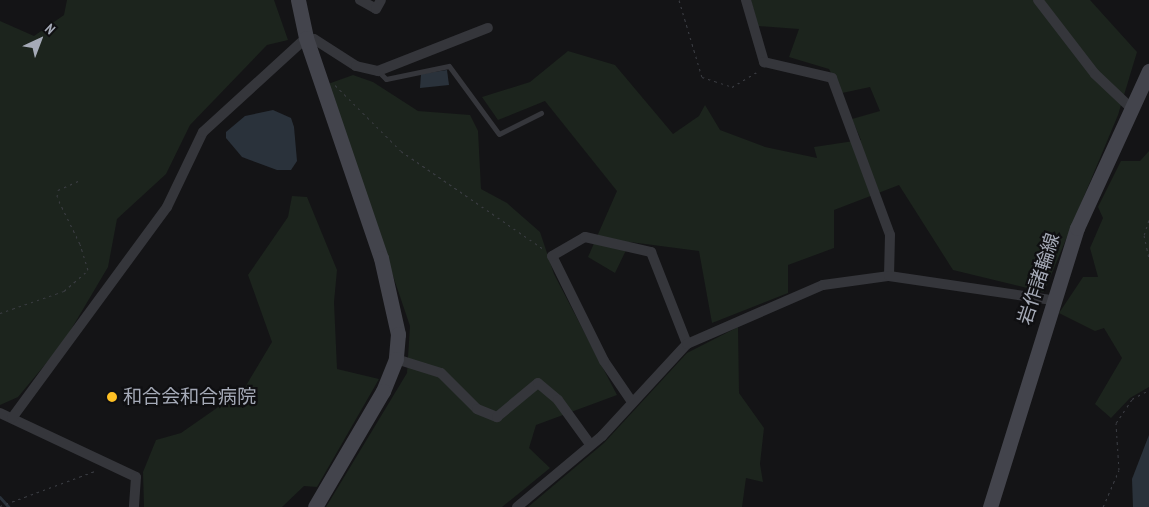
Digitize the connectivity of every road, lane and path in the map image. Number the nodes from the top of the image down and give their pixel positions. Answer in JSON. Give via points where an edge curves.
{"nodes":[{"id":1,"x":298,"y":0,"type":"edge"},
{"id":2,"x":360,"y":0,"type":"edge"},
{"id":3,"x":381,"y":0,"type":"edge"},
{"id":4,"x":679,"y":0,"type":"edge"},
{"id":5,"x":746,"y":0,"type":"edge"},
{"id":6,"x":1038,"y":0,"type":"edge"},
{"id":7,"x":488,"y":28,"type":"dead end"},
{"id":8,"x":307,"y":40,"type":"junction"},
{"id":9,"x":767,"y":64,"type":"junction"},
{"id":10,"x":378,"y":71,"type":"junction"},
{"id":11,"x":1149,"y":71,"type":"edge"},
{"id":12,"x":334,"y":83,"type":"dead end"},
{"id":13,"x":1131,"y":108,"type":"junction"},
{"id":14,"x":541,"y":113,"type":"dead end"},
{"id":15,"x":78,"y":181,"type":"dead end"},
{"id":16,"x":1149,"y":220,"type":"edge"},
{"id":17,"x":552,"y":256,"type":"junction"},
{"id":18,"x":1149,"y":259,"type":"edge"},
{"id":19,"x":889,"y":276,"type":"junction"},
{"id":20,"x":1052,"y":300,"type":"junction"},
{"id":21,"x":0,"y":313,"type":"edge"},
{"id":22,"x":687,"y":344,"type":"junction"},
{"id":23,"x":396,"y":359,"type":"junction"},
{"id":24,"x":1149,"y":390,"type":"edge"},
{"id":25,"x":632,"y":402,"type":"junction"},
{"id":26,"x":0,"y":413,"type":"edge"},
{"id":27,"x":12,"y":418,"type":"junction"},
{"id":28,"x":590,"y":444,"type":"junction"},
{"id":29,"x":112,"y":465,"type":"junction"},
{"id":30,"x":1,"y":506,"type":"edge"},
{"id":31,"x":134,"y":507,"type":"edge"},
{"id":32,"x":315,"y":507,"type":"edge"},
{"id":33,"x":517,"y":507,"type":"edge"},
{"id":34,"x":990,"y":507,"type":"edge"},
{"id":35,"x":1103,"y":507,"type":"edge"}],
"edges":[{"from":1,"to":8,"type":"street"},
{"from":2,"to":3,"type":"street","via":[[376,9]]},
{"from":4,"to":9,"type":"path","via":[[702,77],[737,86]]},
{"from":5,"to":9,"type":"street"},
{"from":6,"to":13,"type":"street","via":[[1095,74]]},
{"from":7,"to":10,"type":"street","via":[[479,35]]},
{"from":8,"to":10,"type":"street","via":[[314,39],[356,66]]},
{"from":8,"to":23,"type":"street","via":[[395,306]]},
{"from":8,"to":27,"type":"street","via":[[202,132],[167,207]]},
{"from":9,"to":19,"type":"street","via":[[832,78],[890,235]]},
{"from":10,"to":14,"type":"lane","via":[[386,79],[449,66],[499,134]]},
{"from":11,"to":13,"type":"street","name":"岩作諸輪線"},
{"from":12,"to":17,"type":"path","via":[[402,150]]},
{"from":13,"to":20,"type":"street","name":"岩作諸輪線","via":[[1092,190]]},
{"from":15,"to":21,"type":"path","via":[[58,190],[56,197],[80,244],[88,270],[64,291]]},
{"from":16,"to":18,"type":"path","via":[[1144,235]]},
{"from":17,"to":22,"type":"street","via":[[584,237],[651,252]]},
{"from":17,"to":25,"type":"street","via":[[604,361]]},
{"from":19,"to":20,"type":"street"},
{"from":19,"to":22,"type":"street","via":[[823,285]]},
{"from":20,"to":34,"type":"street","name":"岩作諸輪線"},
{"from":22,"to":25,"type":"street"},
{"from":23,"to":28,"type":"street","via":[[441,373],[477,409],[497,417],[538,383],[558,400]]},
{"from":23,"to":32,"type":"street","via":[[383,391]]},
{"from":24,"to":35,"type":"path","via":[[1132,399],[1116,424],[1119,470]]},
{"from":25,"to":28,"type":"street"},
{"from":26,"to":27,"type":"street"},
{"from":27,"to":29,"type":"street"},
{"from":28,"to":33,"type":"street"},
{"from":29,"to":30,"type":"path"},
{"from":29,"to":31,"type":"street","via":[[139,481]]}]}
